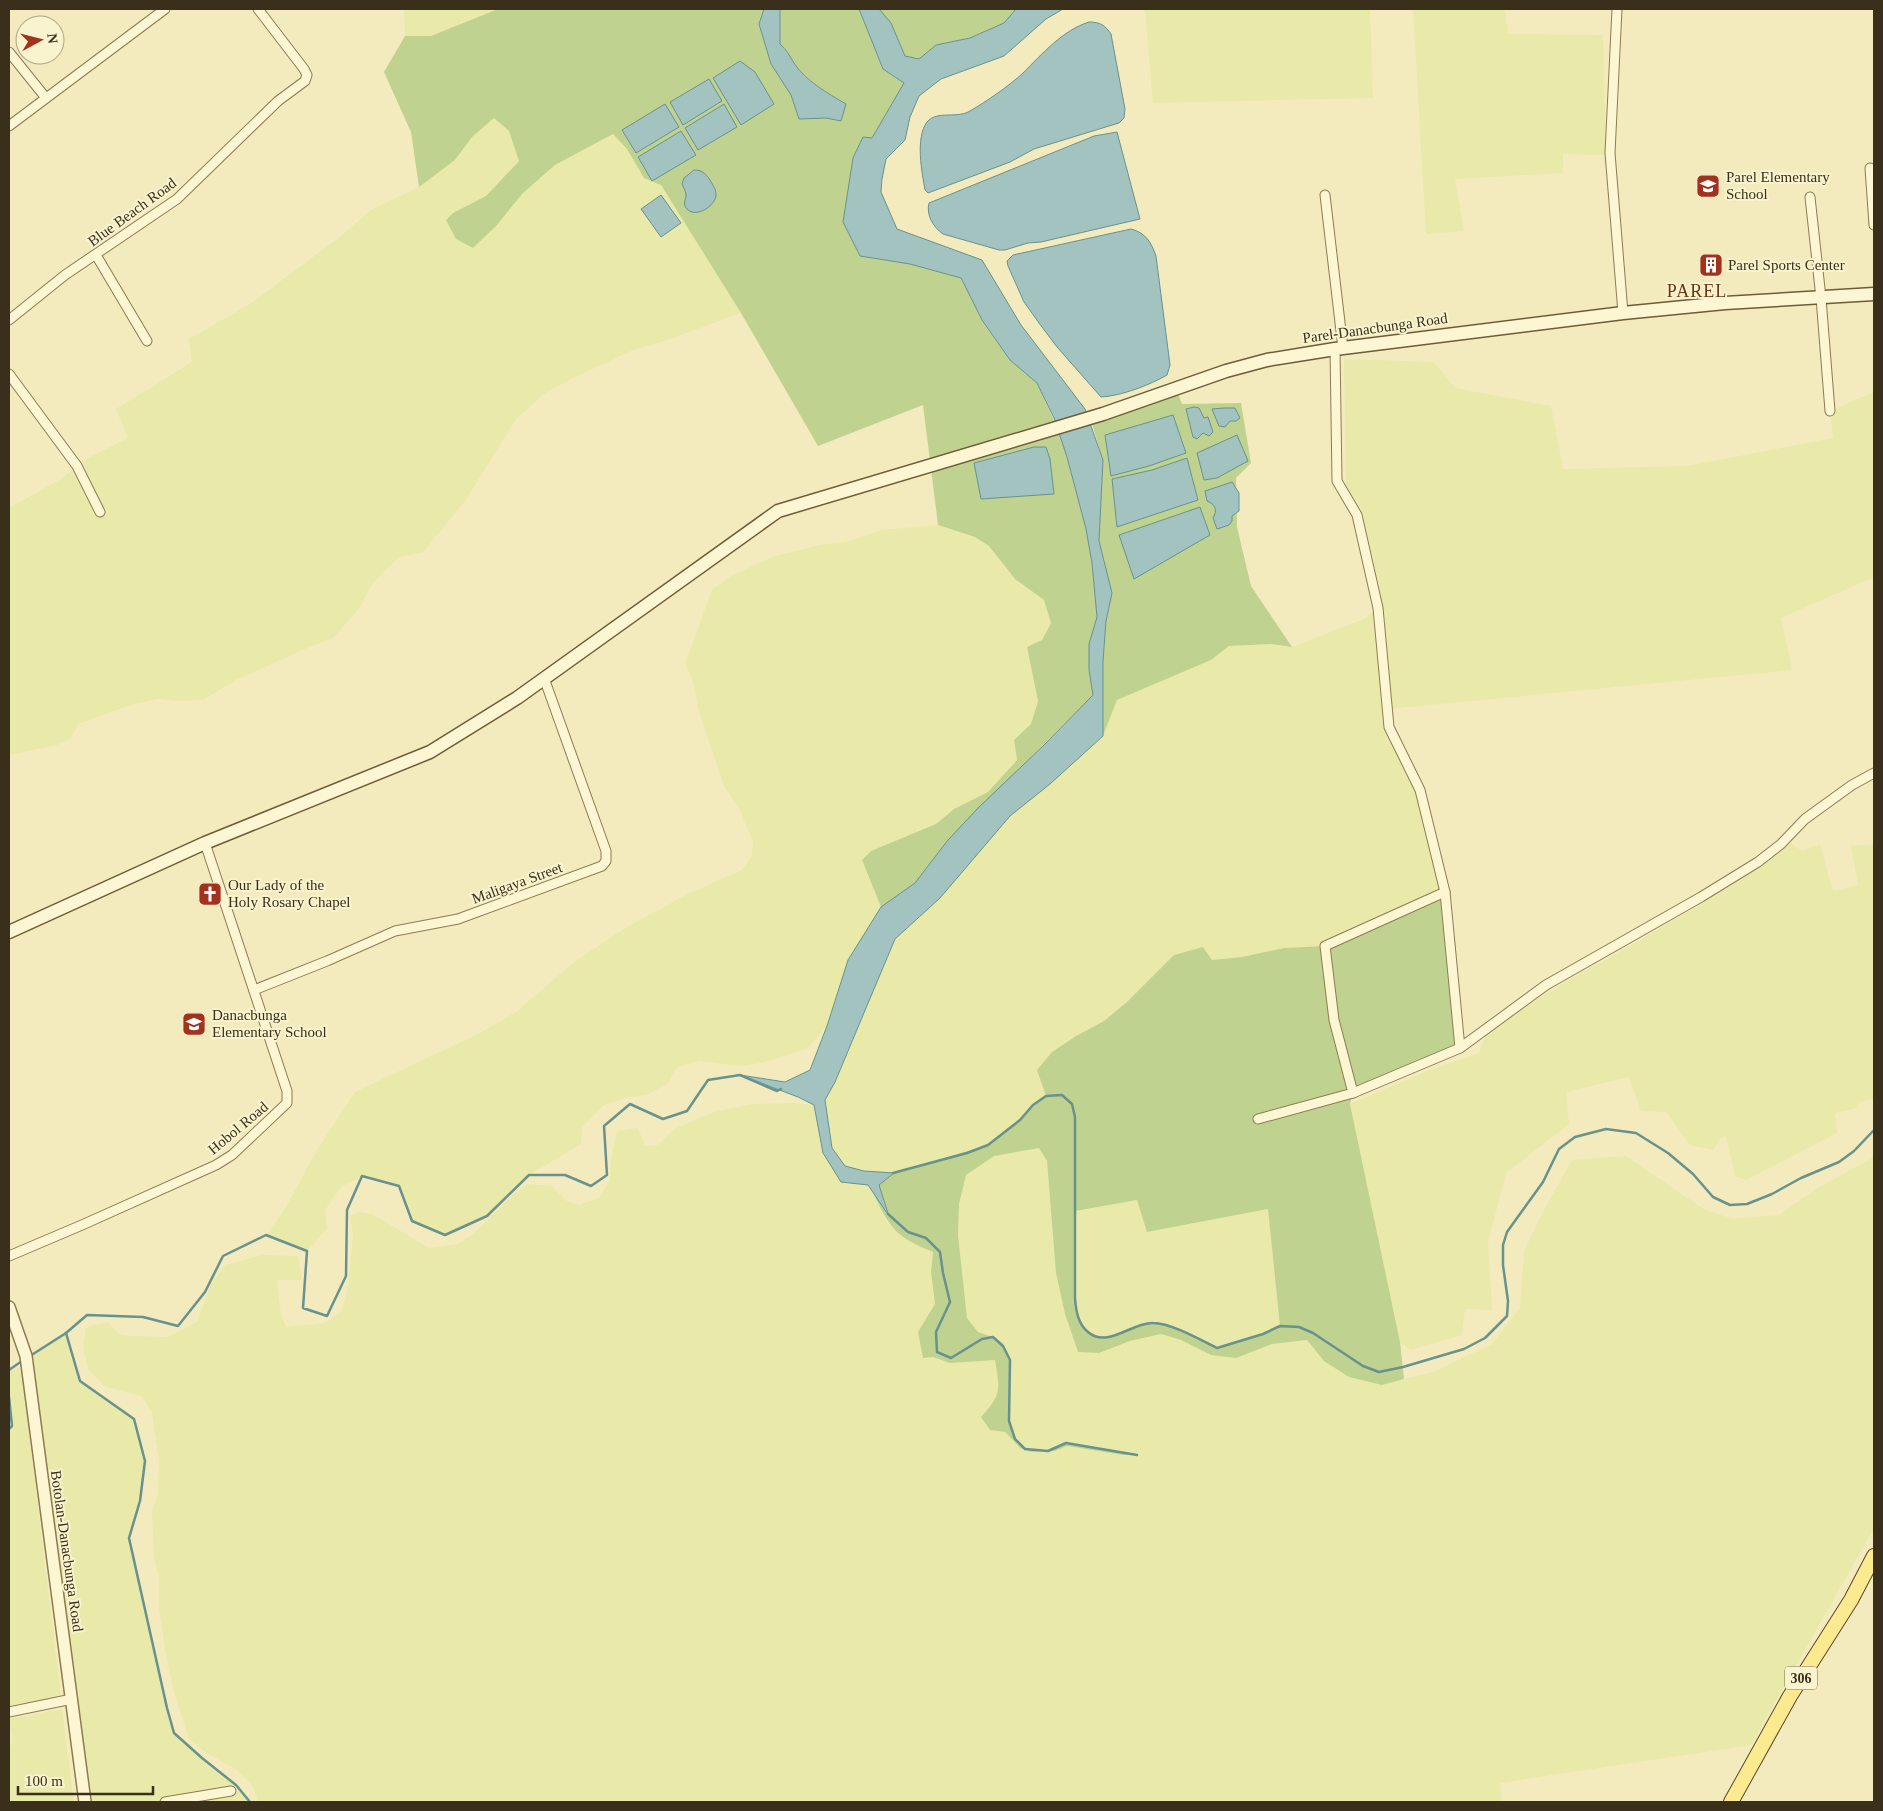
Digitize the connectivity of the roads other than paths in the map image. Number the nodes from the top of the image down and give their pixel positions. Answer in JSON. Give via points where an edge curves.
{"nodes":[{"id":1,"x":165,"y":9,"type":"edge"},
{"id":2,"x":1617,"y":9,"type":"edge"},
{"id":3,"x":263,"y":11,"type":"edge"},
{"id":4,"x":9,"y":52,"type":"edge"},
{"id":5,"x":46,"y":98,"type":"junction"},
{"id":6,"x":9,"y":126,"type":"edge"},
{"id":7,"x":1870,"y":168,"type":"dead end"},
{"id":8,"x":1326,"y":195,"type":"dead end"},
{"id":9,"x":1810,"y":197,"type":"dead end"},
{"id":10,"x":1874,"y":225,"type":"edge"},
{"id":11,"x":96,"y":255,"type":"junction"},
{"id":12,"x":1874,"y":294,"type":"edge"},
{"id":13,"x":1822,"y":298,"type":"junction"},
{"id":14,"x":1623,"y":313,"type":"junction"},
{"id":15,"x":9,"y":320,"type":"edge"},
{"id":16,"x":147,"y":341,"type":"dead end"},
{"id":17,"x":1339,"y":348,"type":"junction"},
{"id":18,"x":9,"y":374,"type":"edge"},
{"id":19,"x":1830,"y":411,"type":"dead end"},
{"id":20,"x":100,"y":512,"type":"dead end"},
{"id":21,"x":544,"y":678,"type":"junction"},
{"id":22,"x":1874,"y":773,"type":"edge"},
{"id":23,"x":206,"y":843,"type":"junction"},
{"id":24,"x":1445,"y":892,"type":"junction"},
{"id":25,"x":9,"y":932,"type":"edge"},
{"id":26,"x":254,"y":990,"type":"junction"},
{"id":27,"x":1460,"y":1048,"type":"junction"},
{"id":28,"x":1353,"y":1093,"type":"junction"},
{"id":29,"x":1258,"y":1119,"type":"dead end"},
{"id":30,"x":9,"y":1256,"type":"edge"},
{"id":31,"x":9,"y":1307,"type":"edge"},
{"id":32,"x":1874,"y":1556,"type":"edge"},
{"id":33,"x":72,"y":1699,"type":"junction"},
{"id":34,"x":9,"y":1712,"type":"edge"},
{"id":35,"x":231,"y":1790,"type":"dead end"},
{"id":36,"x":85,"y":1802,"type":"edge"},
{"id":37,"x":165,"y":1802,"type":"edge"},
{"id":38,"x":1731,"y":1802,"type":"edge"}],
"edges":[{"from":1,"to":5,"type":"street"},
{"from":2,"to":14,"type":"street","via":[[1610,153]]},
{"from":3,"to":11,"type":"street","name":"Blue Beach Road","via":[[304,69],[305,81],[278,101],[177,199]]},
{"from":4,"to":5,"type":"street"},
{"from":5,"to":6,"type":"street"},
{"from":7,"to":10,"type":"street"},
{"from":8,"to":17,"type":"street"},
{"from":9,"to":13,"type":"street"},
{"from":11,"to":15,"type":"street","name":"Blue Beach Road","via":[[65,275]]},
{"from":11,"to":16,"type":"street"},
{"from":12,"to":13,"type":"main road","name":"Parel-Danacbunga Road"},
{"from":13,"to":14,"type":"main road","name":"Parel-Danacbunga Road"},
{"from":13,"to":19,"type":"street"},
{"from":14,"to":17,"type":"main road","name":"Parel-Danacbunga Road"},
{"from":17,"to":21,"type":"main road","name":"Parel-Danacbunga Road","via":[[1267,360],[1226,371],[1103,414],[778,510]]},
{"from":17,"to":24,"type":"street","via":[[1337,480],[1357,515],[1378,608],[1389,726],[1420,790]]},
{"from":18,"to":20,"type":"street","via":[[72,458]]},
{"from":21,"to":23,"type":"main road","name":"Parel-Danacbunga Road","via":[[430,752]]},
{"from":21,"to":26,"type":"street","name":"Maligaya Street","via":[[606,852],[602,866],[458,919],[395,931]]},
{"from":22,"to":27,"type":"street","via":[[1805,819],[1758,862],[1546,985]]},
{"from":23,"to":25,"type":"main road","name":"Parel-Danacbunga Road"},
{"from":23,"to":26,"type":"street","name":"Hobol Road"},
{"from":24,"to":27,"type":"street"},
{"from":24,"to":28,"type":"street","via":[[1325,946],[1334,1020]]},
{"from":26,"to":30,"type":"street","name":"Hobol Road","via":[[289,1098],[284,1107],[232,1155],[216,1165]]},
{"from":27,"to":28,"type":"street"},
{"from":28,"to":29,"type":"street"},
{"from":31,"to":33,"type":"street","name":"Botolan-Danacbunga Road","via":[[26,1356]]},
{"from":32,"to":38,"type":"main road","number":"306"},
{"from":33,"to":34,"type":"street"},
{"from":33,"to":36,"type":"street","name":"Botolan-Danacbunga Road"},
{"from":35,"to":37,"type":"street"}]}
